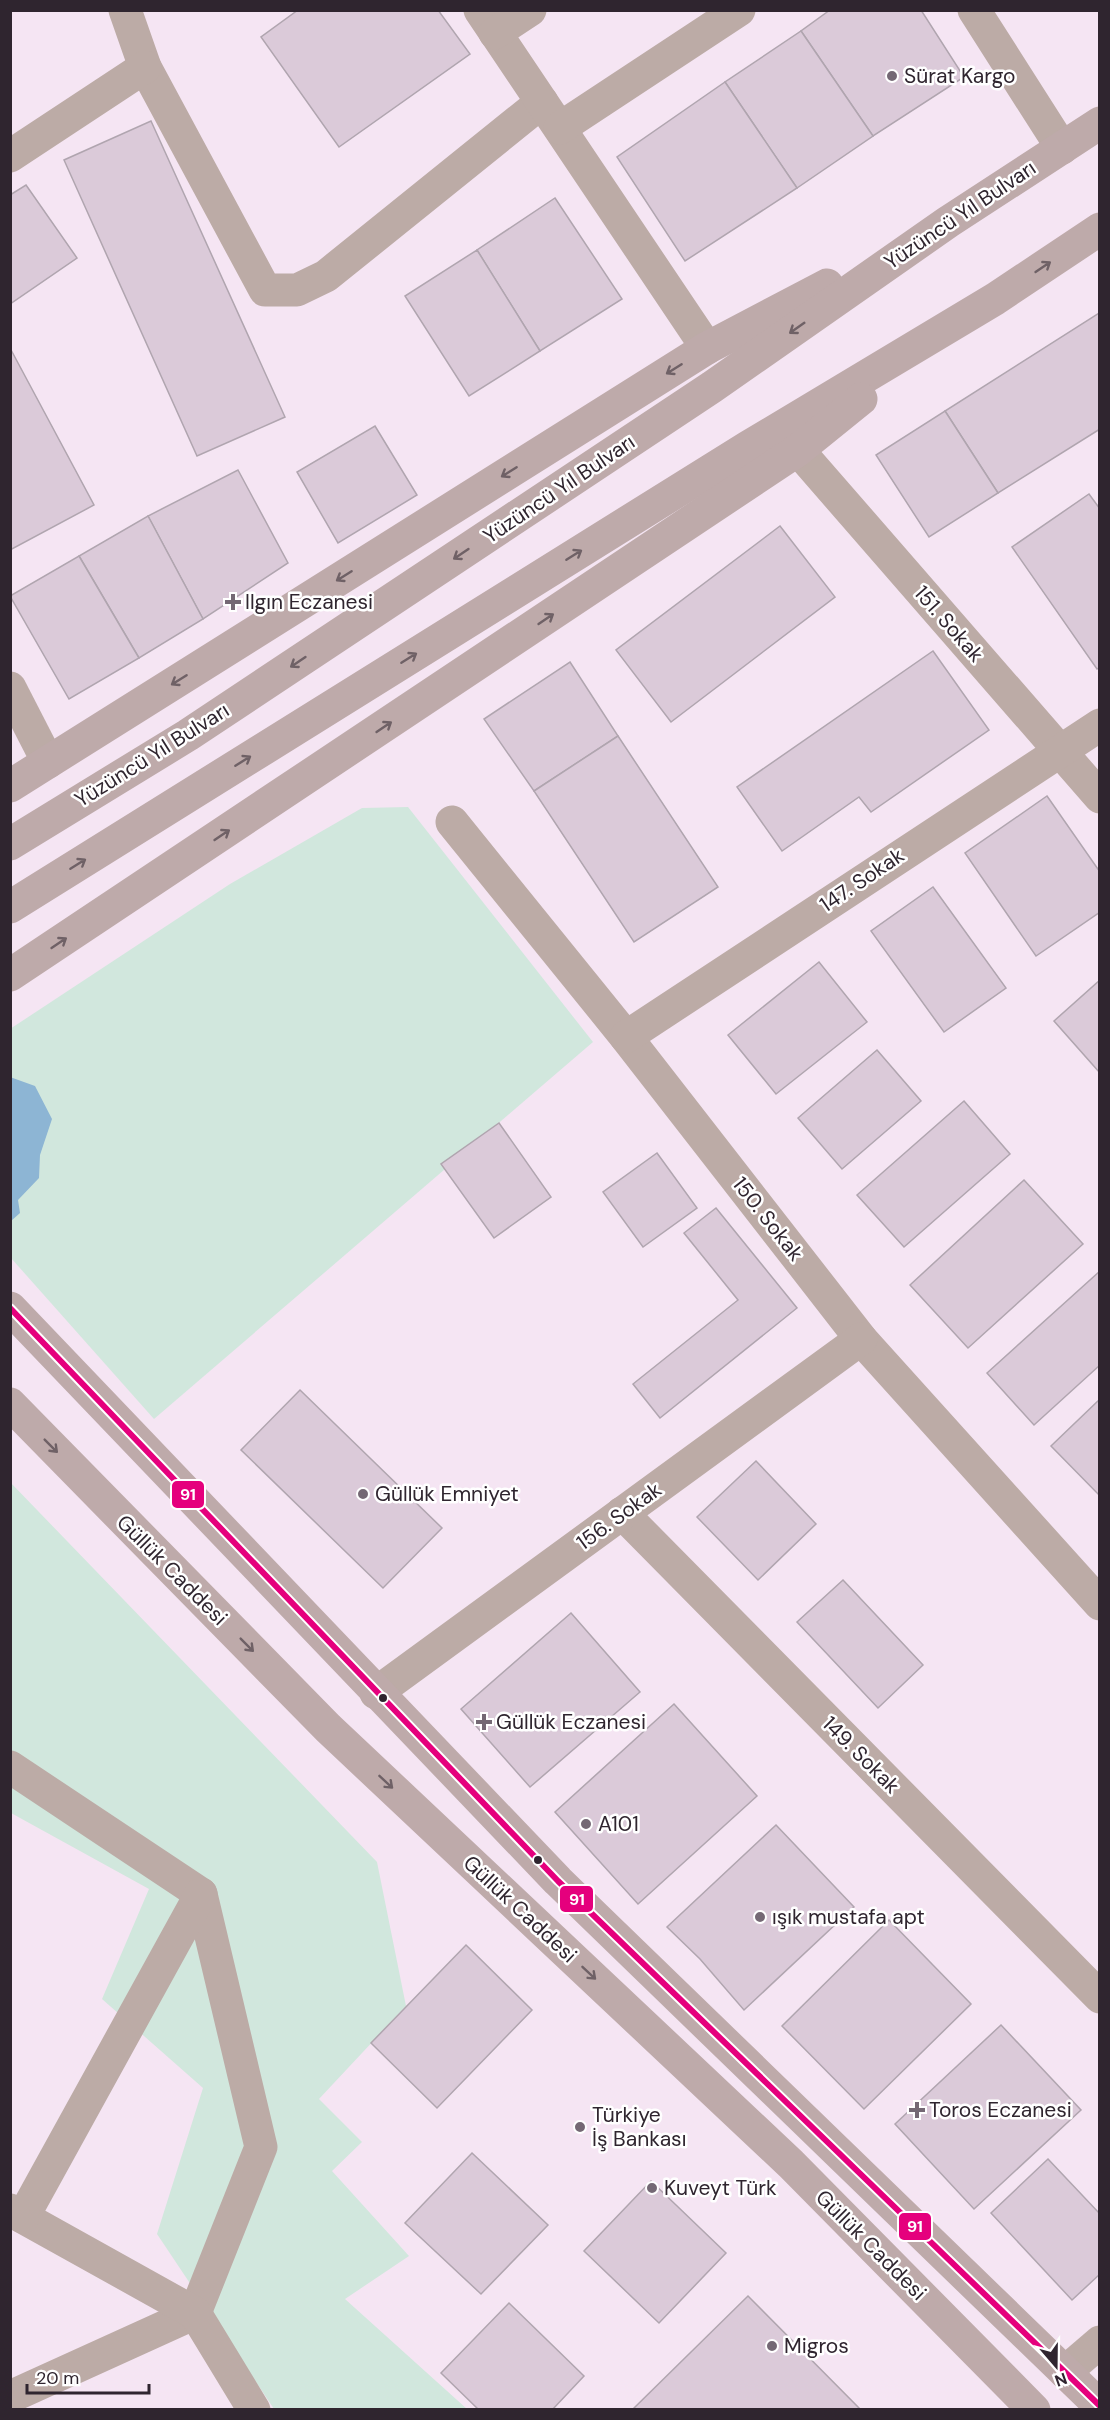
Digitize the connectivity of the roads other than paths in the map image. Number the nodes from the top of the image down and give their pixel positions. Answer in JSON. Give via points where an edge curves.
{"nodes":[{"id":1,"x":125,"y":10,"type":"edge"},
{"id":2,"x":530,"y":10,"type":"edge"},
{"id":3,"x":739,"y":10,"type":"edge"},
{"id":4,"x":974,"y":10,"type":"edge"},
{"id":5,"x":487,"y":22,"type":"edge"},
{"id":6,"x":145,"y":67,"type":"junction"},
{"id":7,"x":551,"y":115,"type":"junction"},
{"id":8,"x":1100,"y":123,"type":"edge"},
{"id":9,"x":1062,"y":148,"type":"junction"},
{"id":10,"x":10,"y":156,"type":"edge"},
{"id":11,"x":948,"y":222,"type":"junction"},
{"id":12,"x":1100,"y":229,"type":"edge"},
{"id":13,"x":994,"y":299,"type":"junction"},
{"id":14,"x":707,"y":348,"type":"junction"},
{"id":15,"x":798,"y":450,"type":"junction"},
{"id":16,"x":10,"y":688,"type":"edge"},
{"id":17,"x":1100,"y":725,"type":"edge"},
{"id":18,"x":1058,"y":750,"type":"junction"},
{"id":19,"x":48,"y":762,"type":"junction"},
{"id":20,"x":10,"y":786,"type":"edge"},
{"id":21,"x":1100,"y":797,"type":"edge"},
{"id":22,"x":452,"y":822,"type":"dead end"},
{"id":23,"x":10,"y":843,"type":"edge"},
{"id":24,"x":10,"y":907,"type":"edge"},
{"id":25,"x":10,"y":975,"type":"edge"},
{"id":26,"x":626,"y":1037,"type":"junction"},
{"id":27,"x":10,"y":1308,"type":"edge"},
{"id":28,"x":861,"y":1339,"type":"junction"},
{"id":29,"x":10,"y":1404,"type":"edge"},
{"id":30,"x":622,"y":1513,"type":"junction"},
{"id":31,"x":1100,"y":1604,"type":"edge"},
{"id":32,"x":376,"y":1693,"type":"junction"},
{"id":33,"x":10,"y":1767,"type":"edge"},
{"id":34,"x":201,"y":1894,"type":"junction"},
{"id":35,"x":1100,"y":1997,"type":"edge"},
{"id":36,"x":17,"y":2213,"type":"edge"},
{"id":37,"x":195,"y":2313,"type":"junction"},
{"id":38,"x":1100,"y":2342,"type":"edge"},
{"id":39,"x":1065,"y":2372,"type":"junction"},
{"id":40,"x":10,"y":2397,"type":"edge"},
{"id":41,"x":1100,"y":2406,"type":"edge"},
{"id":42,"x":254,"y":2409,"type":"edge"},
{"id":43,"x":1034,"y":2409,"type":"edge"}],
"edges":[{"from":1,"to":6,"type":"street"},
{"from":2,"to":5,"type":"street"},
{"from":3,"to":7,"type":"street"},
{"from":4,"to":9,"type":"street"},
{"from":5,"to":7,"type":"street"},
{"from":6,"to":7,"type":"street","via":[[265,290],[297,290],[326,276]]},
{"from":6,"to":10,"type":"street"},
{"from":7,"to":14,"type":"street"},
{"from":8,"to":9,"type":"main road","name":"Yüzüncü Yıl Bulvarı"},
{"from":9,"to":11,"type":"main road","name":"Yüzüncü Yıl Bulvarı"},
{"from":11,"to":14,"type":"main road"},
{"from":11,"to":23,"type":"main road","name":"Yüzüncü Yıl Bulvarı","one_way":true,"via":[[712,387],[188,735]]},
{"from":13,"to":12,"type":"main road","one_way":true},
{"from":13,"to":15,"type":"main road","via":[[940,335]]},
{"from":24,"to":13,"type":"main road","one_way":true,"via":[[748,447]]},
{"from":14,"to":19,"type":"main road","one_way":true},
{"from":15,"to":18,"type":"street","name":"151. Sokak"},
{"from":25,"to":15,"type":"main road","one_way":true},
{"from":16,"to":19,"type":"street"},
{"from":17,"to":18,"type":"street","name":"147. Sokak"},
{"from":18,"to":21,"type":"street","name":"151. Sokak"},
{"from":18,"to":26,"type":"street","name":"147. Sokak"},
{"from":19,"to":20,"type":"main road"},
{"from":22,"to":26,"type":"street","name":"150. Sokak"},
{"from":26,"to":28,"type":"street","name":"150. Sokak"},
{"from":27,"to":32,"type":"main road","name":"Güllük Caddesi"},
{"from":28,"to":30,"type":"street","name":"156. Sokak"},
{"from":28,"to":31,"type":"street","name":"150. Sokak"},
{"from":29,"to":43,"type":"main road","name":"Güllük Caddesi","one_way":true,"via":[[328,1728],[791,2164]]},
{"from":30,"to":32,"type":"street","name":"156. Sokak"},
{"from":30,"to":35,"type":"street","name":"149. Sokak"},
{"from":32,"to":39,"type":"main road","name":"Güllük Caddesi","via":[[558,1881]]},
{"from":33,"to":34,"type":"street"},
{"from":34,"to":36,"type":"street"},
{"from":34,"to":37,"type":"street","via":[[261,2147]]},
{"from":36,"to":37,"type":"street"},
{"from":37,"to":40,"type":"street"},
{"from":37,"to":42,"type":"street"},
{"from":38,"to":39,"type":"street"},
{"from":39,"to":41,"type":"main road","name":"Güllük Caddesi"}]}
